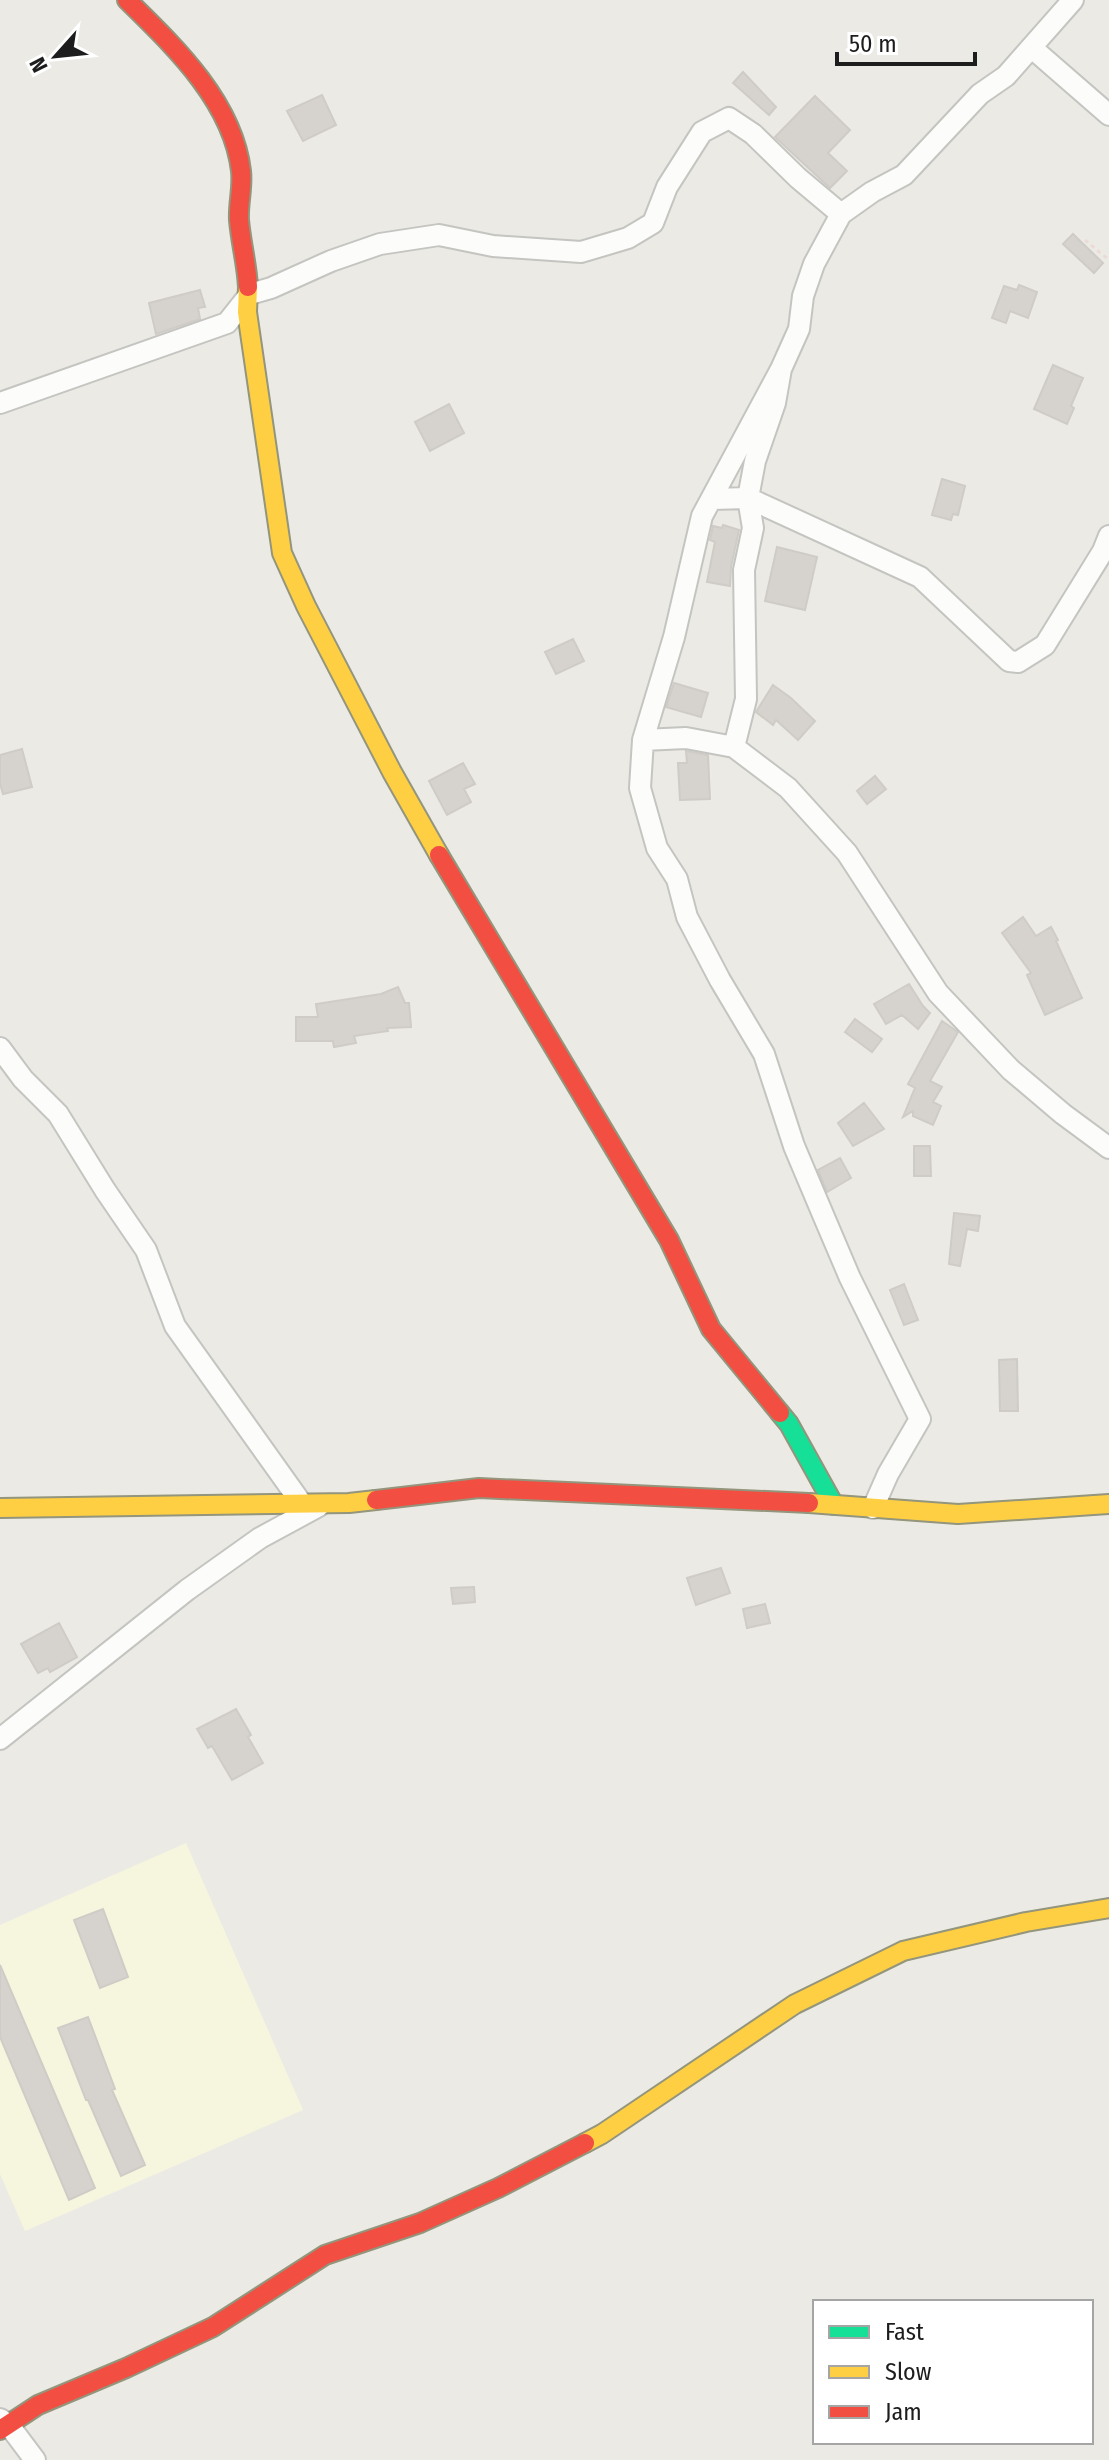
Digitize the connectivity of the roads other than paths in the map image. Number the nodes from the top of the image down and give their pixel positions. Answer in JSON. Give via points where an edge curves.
{"nodes":[{"id":1,"x":127,"y":0,"type":"edge"},
{"id":2,"x":1073,"y":0,"type":"edge"},
{"id":3,"x":1032,"y":48,"type":"junction"},
{"id":4,"x":1109,"y":115,"type":"edge"},
{"id":5,"x":841,"y":214,"type":"junction"},
{"id":6,"x":250,"y":294,"type":"junction"},
{"id":7,"x":781,"y":369,"type":"junction"},
{"id":8,"x":0,"y":403,"type":"edge"},
{"id":9,"x":748,"y":498,"type":"junction"},
{"id":10,"x":712,"y":499,"type":"junction"},
{"id":11,"x":1109,"y":536,"type":"edge"},
{"id":12,"x":643,"y":740,"type":"junction"},
{"id":13,"x":734,"y":747,"type":"junction"},
{"id":14,"x":0,"y":1048,"type":"edge"},
{"id":15,"x":1109,"y":1148,"type":"edge"},
{"id":16,"x":302,"y":1504,"type":"junction"},
{"id":17,"x":324,"y":1504,"type":"junction"},
{"id":18,"x":1109,"y":1504,"type":"edge"},
{"id":19,"x":834,"y":1505,"type":"junction"},
{"id":20,"x":0,"y":1508,"type":"edge"},
{"id":21,"x":873,"y":1508,"type":"junction"},
{"id":22,"x":0,"y":1739,"type":"edge"},
{"id":23,"x":1109,"y":1908,"type":"edge"},
{"id":24,"x":3,"y":2424,"type":"edge"},
{"id":25,"x":35,"y":2460,"type":"edge"}],
"edges":[{"from":1,"to":6,"type":"street","via":[[174,46],[221,108],[241,167],[239,218]]},
{"from":2,"to":3,"type":"street"},
{"from":3,"to":4,"type":"street"},
{"from":3,"to":5,"type":"street","via":[[904,175]]},
{"from":5,"to":6,"type":"street","via":[[729,118],[702,132],[667,187],[653,223],[628,238],[581,252],[493,246],[439,235],[380,244]]},
{"from":5,"to":7,"type":"street","via":[[814,264],[799,329]]},
{"from":6,"to":8,"type":"street","via":[[227,323]]},
{"from":6,"to":19,"type":"street","via":[[247,312],[282,553],[306,606],[456,885],[669,1240],[711,1329],[789,1424]]},
{"from":7,"to":9,"type":"street"},
{"from":7,"to":10,"type":"street"},
{"from":9,"to":10,"type":"street"},
{"from":9,"to":11,"type":"street","via":[[920,577],[1009,661],[1018,662],[1045,645]]},
{"from":9,"to":13,"type":"street","via":[[753,528],[744,570],[746,699]]},
{"from":10,"to":12,"type":"street","via":[[702,516]]},
{"from":12,"to":13,"type":"street","via":[[686,738]]},
{"from":12,"to":21,"type":"street","via":[[640,788],[657,848],[677,879],[687,917],[764,1054],[824,1217],[920,1419]]},
{"from":13,"to":15,"type":"street","via":[[788,788],[847,853],[938,993],[1011,1070]]},
{"from":14,"to":16,"type":"street","via":[[58,1114],[146,1250],[175,1326]]},
{"from":16,"to":17,"type":"street"},
{"from":16,"to":20,"type":"street"},
{"from":17,"to":19,"type":"street","via":[[479,1488]]},
{"from":17,"to":22,"type":"street","via":[[260,1538],[187,1590]]},
{"from":18,"to":21,"type":"street","via":[[958,1514]]},
{"from":19,"to":21,"type":"street"},
{"from":23,"to":24,"type":"street","via":[[903,1951],[795,2004],[602,2134],[420,2223],[325,2255],[213,2327]]},
{"from":24,"to":25,"type":"street"}]}
